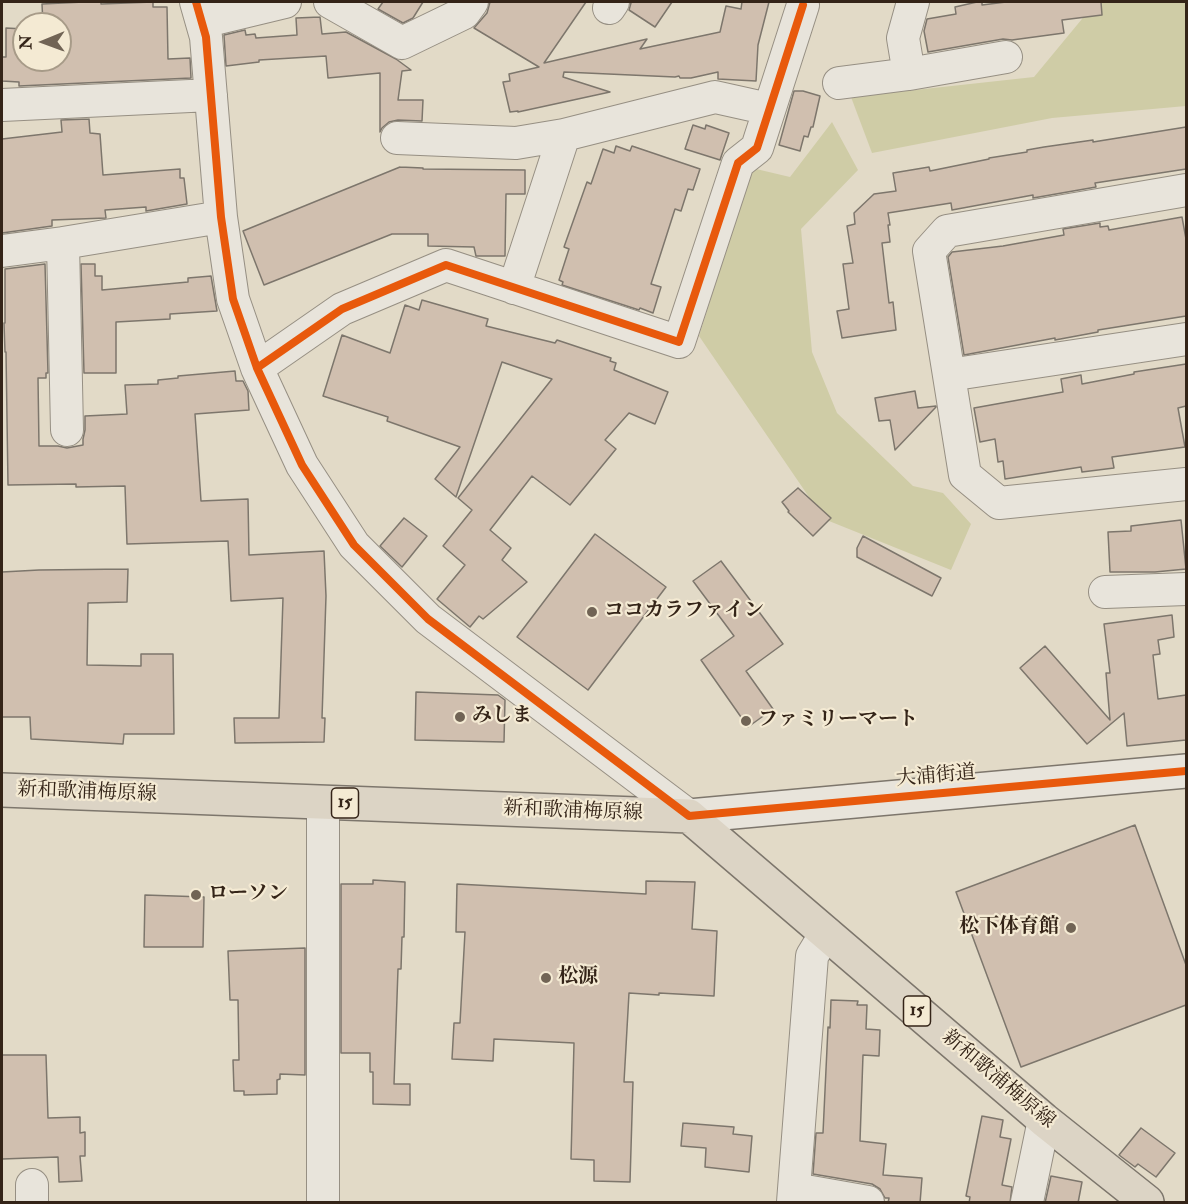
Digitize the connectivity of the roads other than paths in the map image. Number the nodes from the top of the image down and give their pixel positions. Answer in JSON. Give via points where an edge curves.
{"nodes":[{"id":1,"x":285,"y":2,"type":"edge"},
{"id":2,"x":330,"y":2,"type":"edge"},
{"id":3,"x":472,"y":2,"type":"edge"},
{"id":4,"x":913,"y":2,"type":"edge"},
{"id":5,"x":803,"y":5,"type":"dead end"},
{"id":6,"x":199,"y":12,"type":"edge"},
{"id":7,"x":1006,"y":57,"type":"dead end"},
{"id":8,"x":909,"y":74,"type":"junction"},
{"id":9,"x":839,"y":82,"type":"dead end"},
{"id":10,"x":211,"y":95,"type":"junction"},
{"id":11,"x":2,"y":105,"type":"edge"},
{"id":12,"x":770,"y":109,"type":"junction"},
{"id":13,"x":564,"y":135,"type":"junction"},
{"id":14,"x":397,"y":138,"type":"dead end"},
{"id":15,"x":1186,"y":190,"type":"edge"},
{"id":16,"x":221,"y":218,"type":"junction"},
{"id":17,"x":63,"y":243,"type":"junction"},
{"id":18,"x":2,"y":251,"type":"edge"},
{"id":19,"x":514,"y":288,"type":"junction"},
{"id":20,"x":1186,"y":339,"type":"edge"},
{"id":21,"x":257,"y":368,"type":"junction"},
{"id":22,"x":949,"y":375,"type":"junction"},
{"id":23,"x":67,"y":430,"type":"dead end"},
{"id":24,"x":1186,"y":484,"type":"edge"},
{"id":25,"x":1186,"y":589,"type":"edge"},
{"id":26,"x":1105,"y":592,"type":"dead end"},
{"id":27,"x":1186,"y":771,"type":"edge"},
{"id":28,"x":2,"y":790,"type":"edge"},
{"id":29,"x":323,"y":802,"type":"junction"},
{"id":30,"x":689,"y":816,"type":"junction"},
{"id":31,"x":826,"y":933,"type":"junction"},
{"id":32,"x":1044,"y":1120,"type":"junction"},
{"id":33,"x":793,"y":1196,"type":"edge"},
{"id":34,"x":322,"y":1203,"type":"edge"},
{"id":35,"x":868,"y":1203,"type":"edge"},
{"id":36,"x":1027,"y":1203,"type":"edge"},
{"id":37,"x":1147,"y":1203,"type":"edge"}],
"edges":[{"from":1,"to":6,"type":"street"},
{"from":2,"to":3,"type":"street","via":[[402,43],[464,13]]},
{"from":4,"to":8,"type":"street","via":[[903,38]]},
{"from":5,"to":12,"type":"street"},
{"from":6,"to":10,"type":"street","via":[[206,37]]},
{"from":7,"to":8,"type":"street"},
{"from":8,"to":9,"type":"street"},
{"from":10,"to":11,"type":"street"},
{"from":10,"to":16,"type":"street"},
{"from":12,"to":13,"type":"street","via":[[715,97]]},
{"from":12,"to":19,"type":"street","via":[[757,148],[738,163],[679,342]]},
{"from":13,"to":14,"type":"street","via":[[516,143]]},
{"from":13,"to":19,"type":"street"},
{"from":15,"to":22,"type":"street","via":[[947,231],[928,251]]},
{"from":16,"to":17,"type":"street"},
{"from":16,"to":21,"type":"street","via":[[233,299]]},
{"from":17,"to":18,"type":"street"},
{"from":17,"to":23,"type":"street"},
{"from":19,"to":21,"type":"street","via":[[446,265],[342,309]]},
{"from":20,"to":22,"type":"street"},
{"from":21,"to":30,"type":"street","via":[[302,465],[354,545],[428,619]]},
{"from":22,"to":24,"type":"street","via":[[965,475],[999,503]]},
{"from":25,"to":26,"type":"street"},
{"from":27,"to":30,"type":"street","name":"大浦街道"},
{"from":28,"to":29,"type":"main road","name":"新和歌浦梅原線","number":"15"},
{"from":29,"to":30,"type":"main road","name":"新和歌浦梅原線","number":"15"},
{"from":29,"to":34,"type":"street"},
{"from":30,"to":31,"type":"main road","name":"新和歌浦梅原線","number":"15"},
{"from":31,"to":32,"type":"main road","name":"新和歌浦梅原線","number":"15"},
{"from":31,"to":33,"type":"street","via":[[812,956]]},
{"from":32,"to":36,"type":"street"},
{"from":32,"to":37,"type":"main road","name":"新和歌浦梅原線","number":"15"},
{"from":33,"to":35,"type":"street"}]}
